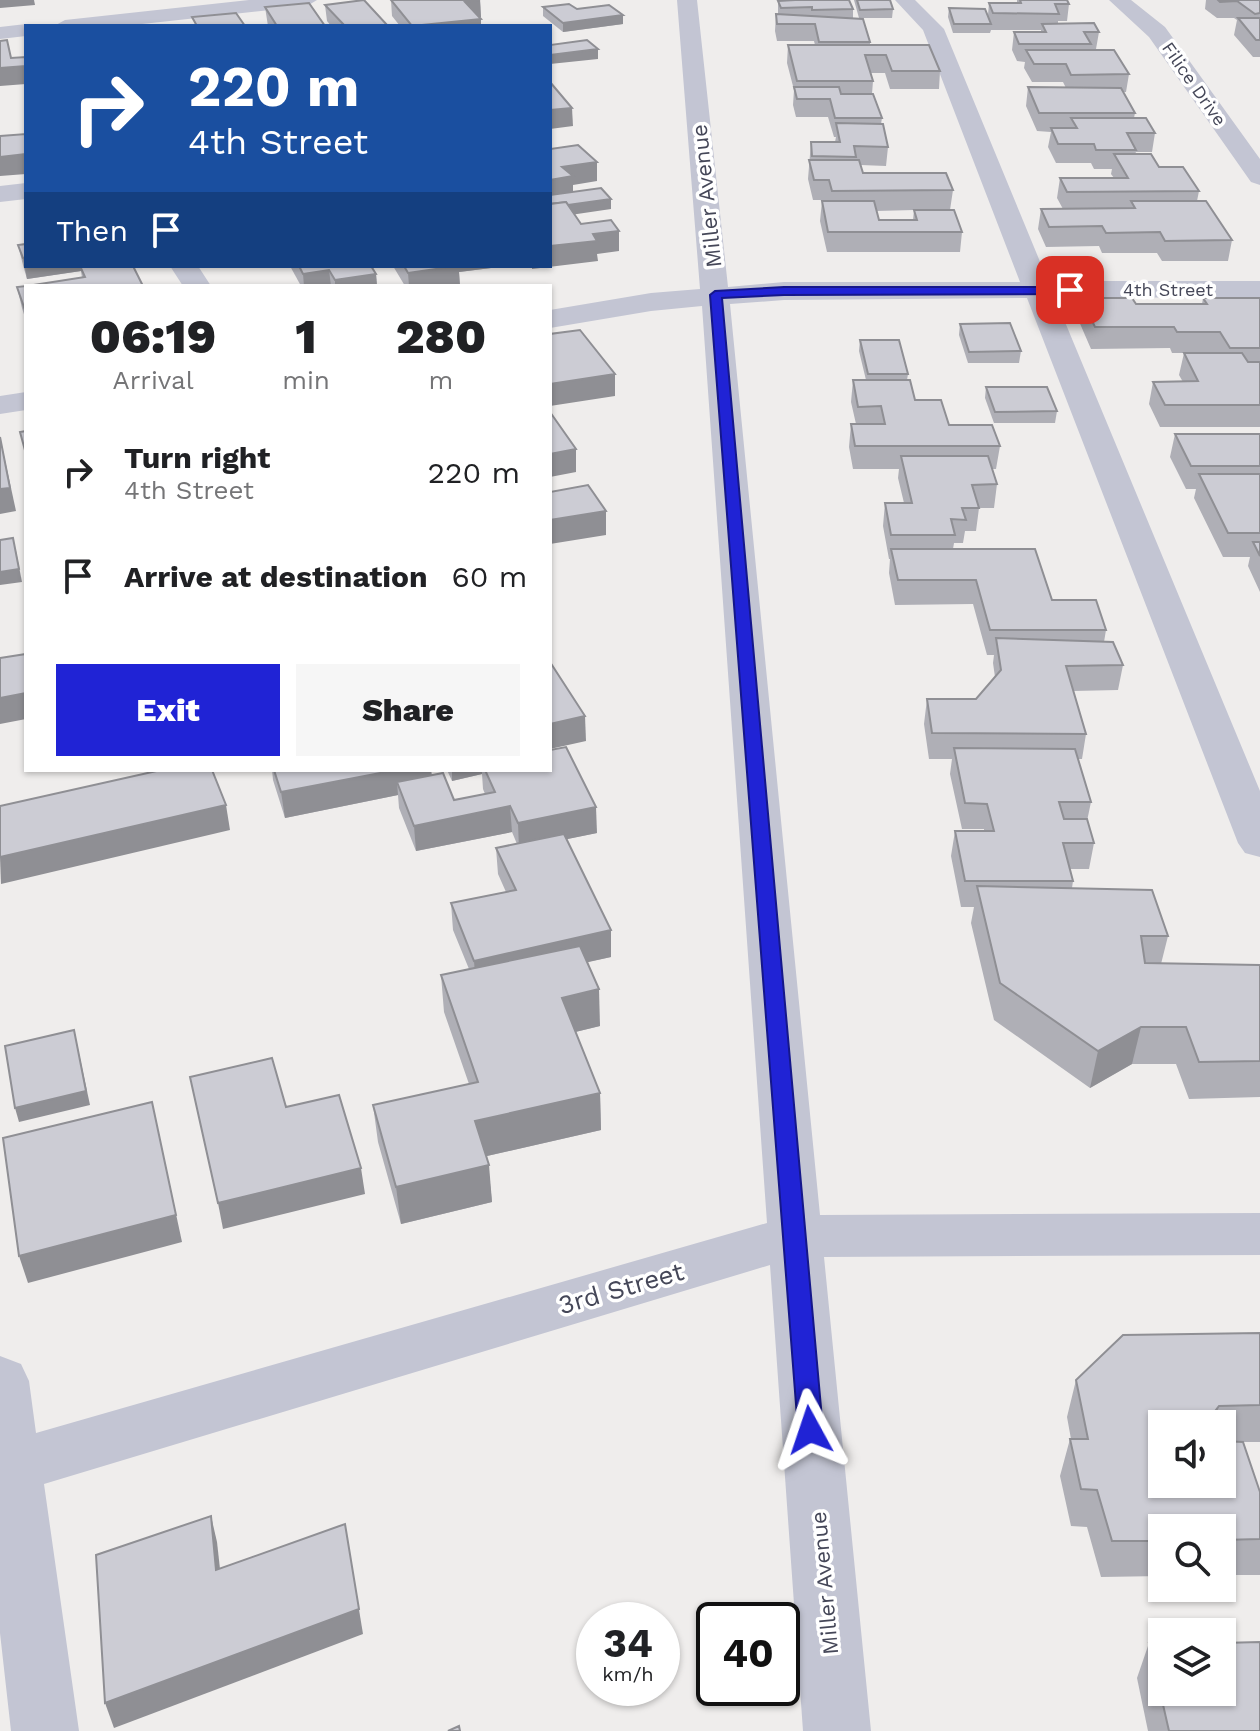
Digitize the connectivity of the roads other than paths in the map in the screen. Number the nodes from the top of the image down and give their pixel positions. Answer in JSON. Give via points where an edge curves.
{"nodes":[{"id":1,"x":307,"y":0,"type":"edge"},
{"id":2,"x":687,"y":0,"type":"edge"},
{"id":3,"x":905,"y":0,"type":"edge"},
{"id":4,"x":1119,"y":0,"type":"edge"},
{"id":5,"x":84,"y":24,"type":"edge"},
{"id":6,"x":24,"y":30,"type":"edge"},
{"id":7,"x":0,"y":33,"type":"edge"},
{"id":8,"x":1260,"y":177,"type":"edge"},
{"id":9,"x":24,"y":191,"type":"edge"},
{"id":10,"x":0,"y":194,"type":"edge"},
{"id":11,"x":1260,"y":289,"type":"edge"},
{"id":12,"x":1039,"y":290,"type":"junction"},
{"id":13,"x":715,"y":295,"type":"junction"},
{"id":14,"x":552,"y":319,"type":"edge"},
{"id":15,"x":24,"y":401,"type":"edge"},
{"id":16,"x":0,"y":405,"type":"edge"},
{"id":17,"x":1260,"y":843,"type":"edge"},
{"id":18,"x":1260,"y":1234,"type":"edge"},
{"id":19,"x":795,"y":1236,"type":"junction"},
{"id":20,"x":0,"y":1381,"type":"edge"},
{"id":21,"x":7,"y":1468,"type":"edge"},
{"id":22,"x":45,"y":1731,"type":"edge"},
{"id":23,"x":837,"y":1731,"type":"edge"}],
"edges":[{"from":1,"to":5,"type":"street"},
{"from":2,"to":13,"type":"street","name":"Miller Avenue"},
{"from":3,"to":12,"type":"street","via":[[933,29]]},
{"from":4,"to":8,"type":"street","name":"Filice Drive","via":[[1157,32]]},
{"from":6,"to":7,"type":"street"},
{"from":9,"to":10,"type":"street"},
{"from":11,"to":12,"type":"street","name":"4th Street"},
{"from":12,"to":13,"type":"street","name":"4th Street"},
{"from":12,"to":17,"type":"street"},
{"from":13,"to":14,"type":"street","name":"4th Street"},
{"from":13,"to":19,"type":"street","name":"Miller Avenue"},
{"from":15,"to":16,"type":"street"},
{"from":18,"to":19,"type":"street","name":"3rd Street"},
{"from":19,"to":21,"type":"street","name":"3rd Street"},
{"from":19,"to":23,"type":"street","name":"Miller Avenue"},
{"from":20,"to":21,"type":"street"},
{"from":21,"to":22,"type":"street"}]}
